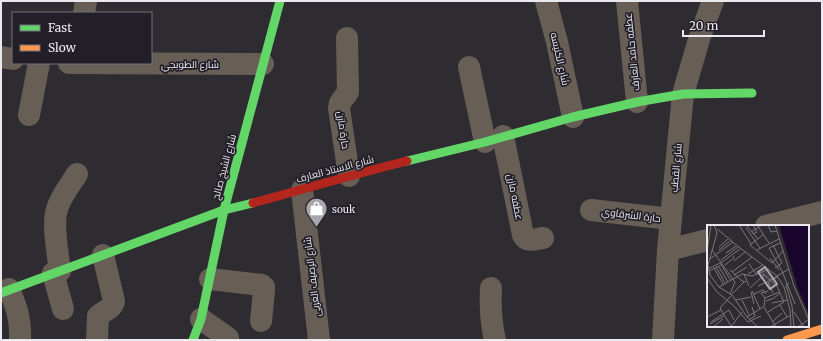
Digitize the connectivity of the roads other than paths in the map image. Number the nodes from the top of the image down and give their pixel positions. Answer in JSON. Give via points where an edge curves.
{"nodes":[{"id":1,"x":86,"y":1,"type":"edge"},
{"id":2,"x":280,"y":1,"type":"edge"},
{"id":3,"x":546,"y":1,"type":"edge"},
{"id":4,"x":627,"y":1,"type":"edge"},
{"id":5,"x":713,"y":1,"type":"edge"},
{"id":6,"x":84,"y":12,"type":"edge"},
{"id":7,"x":347,"y":38,"type":"dead end"},
{"id":8,"x":1,"y":57,"type":"edge"},
{"id":9,"x":12,"y":58,"type":"edge"},
{"id":10,"x":152,"y":63,"type":"edge"},
{"id":11,"x":39,"y":64,"type":"edge"},
{"id":12,"x":263,"y":64,"type":"junction"},
{"id":13,"x":469,"y":66,"type":"dead end"},
{"id":14,"x":752,"y":93,"type":"dead end"},
{"id":15,"x":683,"y":94,"type":"junction"},
{"id":16,"x":637,"y":102,"type":"junction"},
{"id":17,"x":29,"y":115,"type":"dead end"},
{"id":18,"x":573,"y":118,"type":"junction"},
{"id":19,"x":494,"y":139,"type":"junction"},
{"id":20,"x":77,"y":174,"type":"dead end"},
{"id":21,"x":349,"y":176,"type":"junction"},
{"id":22,"x":302,"y":190,"type":"junction"},
{"id":23,"x":224,"y":210,"type":"junction"},
{"id":24,"x":591,"y":210,"type":"dead end"},
{"id":25,"x":822,"y":212,"type":"edge"},
{"id":26,"x":671,"y":219,"type":"junction"},
{"id":27,"x":770,"y":225,"type":"edge"},
{"id":28,"x":543,"y":238,"type":"dead end"},
{"id":29,"x":707,"y":240,"type":"edge"},
{"id":30,"x":668,"y":250,"type":"junction"},
{"id":31,"x":103,"y":254,"type":"junction"},
{"id":32,"x":56,"y":272,"type":"junction"},
{"id":33,"x":210,"y":278,"type":"junction"},
{"id":34,"x":491,"y":288,"type":"dead end"},
{"id":35,"x":5,"y":291,"type":"edge"},
{"id":36,"x":63,"y":309,"type":"dead end"},
{"id":37,"x":201,"y":319,"type":"junction"},
{"id":38,"x":261,"y":321,"type":"dead end"},
{"id":39,"x":822,"y":329,"type":"edge"},
{"id":40,"x":228,"y":338,"type":"dead end"},
{"id":41,"x":20,"y":340,"type":"edge"},
{"id":42,"x":97,"y":340,"type":"edge"},
{"id":43,"x":193,"y":340,"type":"edge"},
{"id":44,"x":319,"y":340,"type":"edge"},
{"id":45,"x":495,"y":340,"type":"edge"},
{"id":46,"x":663,"y":340,"type":"edge"},
{"id":47,"x":787,"y":340,"type":"edge"}],
"edges":[{"from":1,"to":6,"type":"street"},
{"from":2,"to":12,"type":"street","name":"شارع الشيخ صالح"},
{"from":3,"to":18,"type":"street","name":"شارع الكنيسه"},
{"from":4,"to":16,"type":"street","name":"عطفه حامد العارف"},
{"from":5,"to":15,"type":"street","name":"شارع القطب"},
{"from":7,"to":21,"type":"street","name":"حارة مازن","via":[[348,92],[339,108]]},
{"from":8,"to":9,"type":"street"},
{"from":10,"to":12,"type":"street","name":"شارع الطوبجي"},
{"from":11,"to":17,"type":"street"},
{"from":12,"to":23,"type":"street","name":"شارع الشيخ صالح"},
{"from":13,"to":19,"type":"street"},
{"from":14,"to":15,"type":"street","name":"شارع الاستاذ العارف"},
{"from":15,"to":16,"type":"street","name":"شارع الاستاذ العارف"},
{"from":15,"to":26,"type":"street","name":"شارع القطب"},
{"from":16,"to":18,"type":"street","name":"شارع الاستاذ العارف"},
{"from":18,"to":19,"type":"street","name":"شارع الاستاذ العارف"},
{"from":19,"to":21,"type":"street","name":"شارع الاستاذ العارف"},
{"from":19,"to":28,"type":"street","name":"عطفه مازن","via":[[523,235],[528,240]]},
{"from":20,"to":32,"type":"street","via":[[56,210]]},
{"from":21,"to":22,"type":"street","name":"شارع الاستاذ العارف"},
{"from":22,"to":23,"type":"street","name":"شارع الاستاذ العارف"},
{"from":22,"to":44,"type":"street","name":"شارع الرصيف الغربى"},
{"from":23,"to":31,"type":"street","name":"شارع الاستاذ العارف"},
{"from":23,"to":33,"type":"street","name":"شارع الشيخ صالح"},
{"from":24,"to":26,"type":"street","name":"حارة الشرقاوي"},
{"from":25,"to":27,"type":"street"},
{"from":26,"to":30,"type":"street","name":"شارع القطب"},
{"from":29,"to":30,"type":"street"},
{"from":30,"to":46,"type":"street","name":"شارع القطب"},
{"from":31,"to":32,"type":"street","name":"شارع الاستاذ العارف"},
{"from":31,"to":42,"type":"street","via":[[114,301],[110,309],[98,316]]},
{"from":32,"to":35,"type":"street","name":"شارع الاستاذ العارف"},
{"from":32,"to":36,"type":"street"},
{"from":33,"to":37,"type":"street","name":"شارع الشيخ صالح"},
{"from":33,"to":38,"type":"street","via":[[262,285],[264,291]]},
{"from":34,"to":45,"type":"street","via":[[490,309]]},
{"from":35,"to":41,"type":"street","via":[[17,309]]},
{"from":37,"to":40,"type":"street"},
{"from":37,"to":43,"type":"street","name":"شارع الشيخ صالح"},
{"from":39,"to":47,"type":"street"}]}
